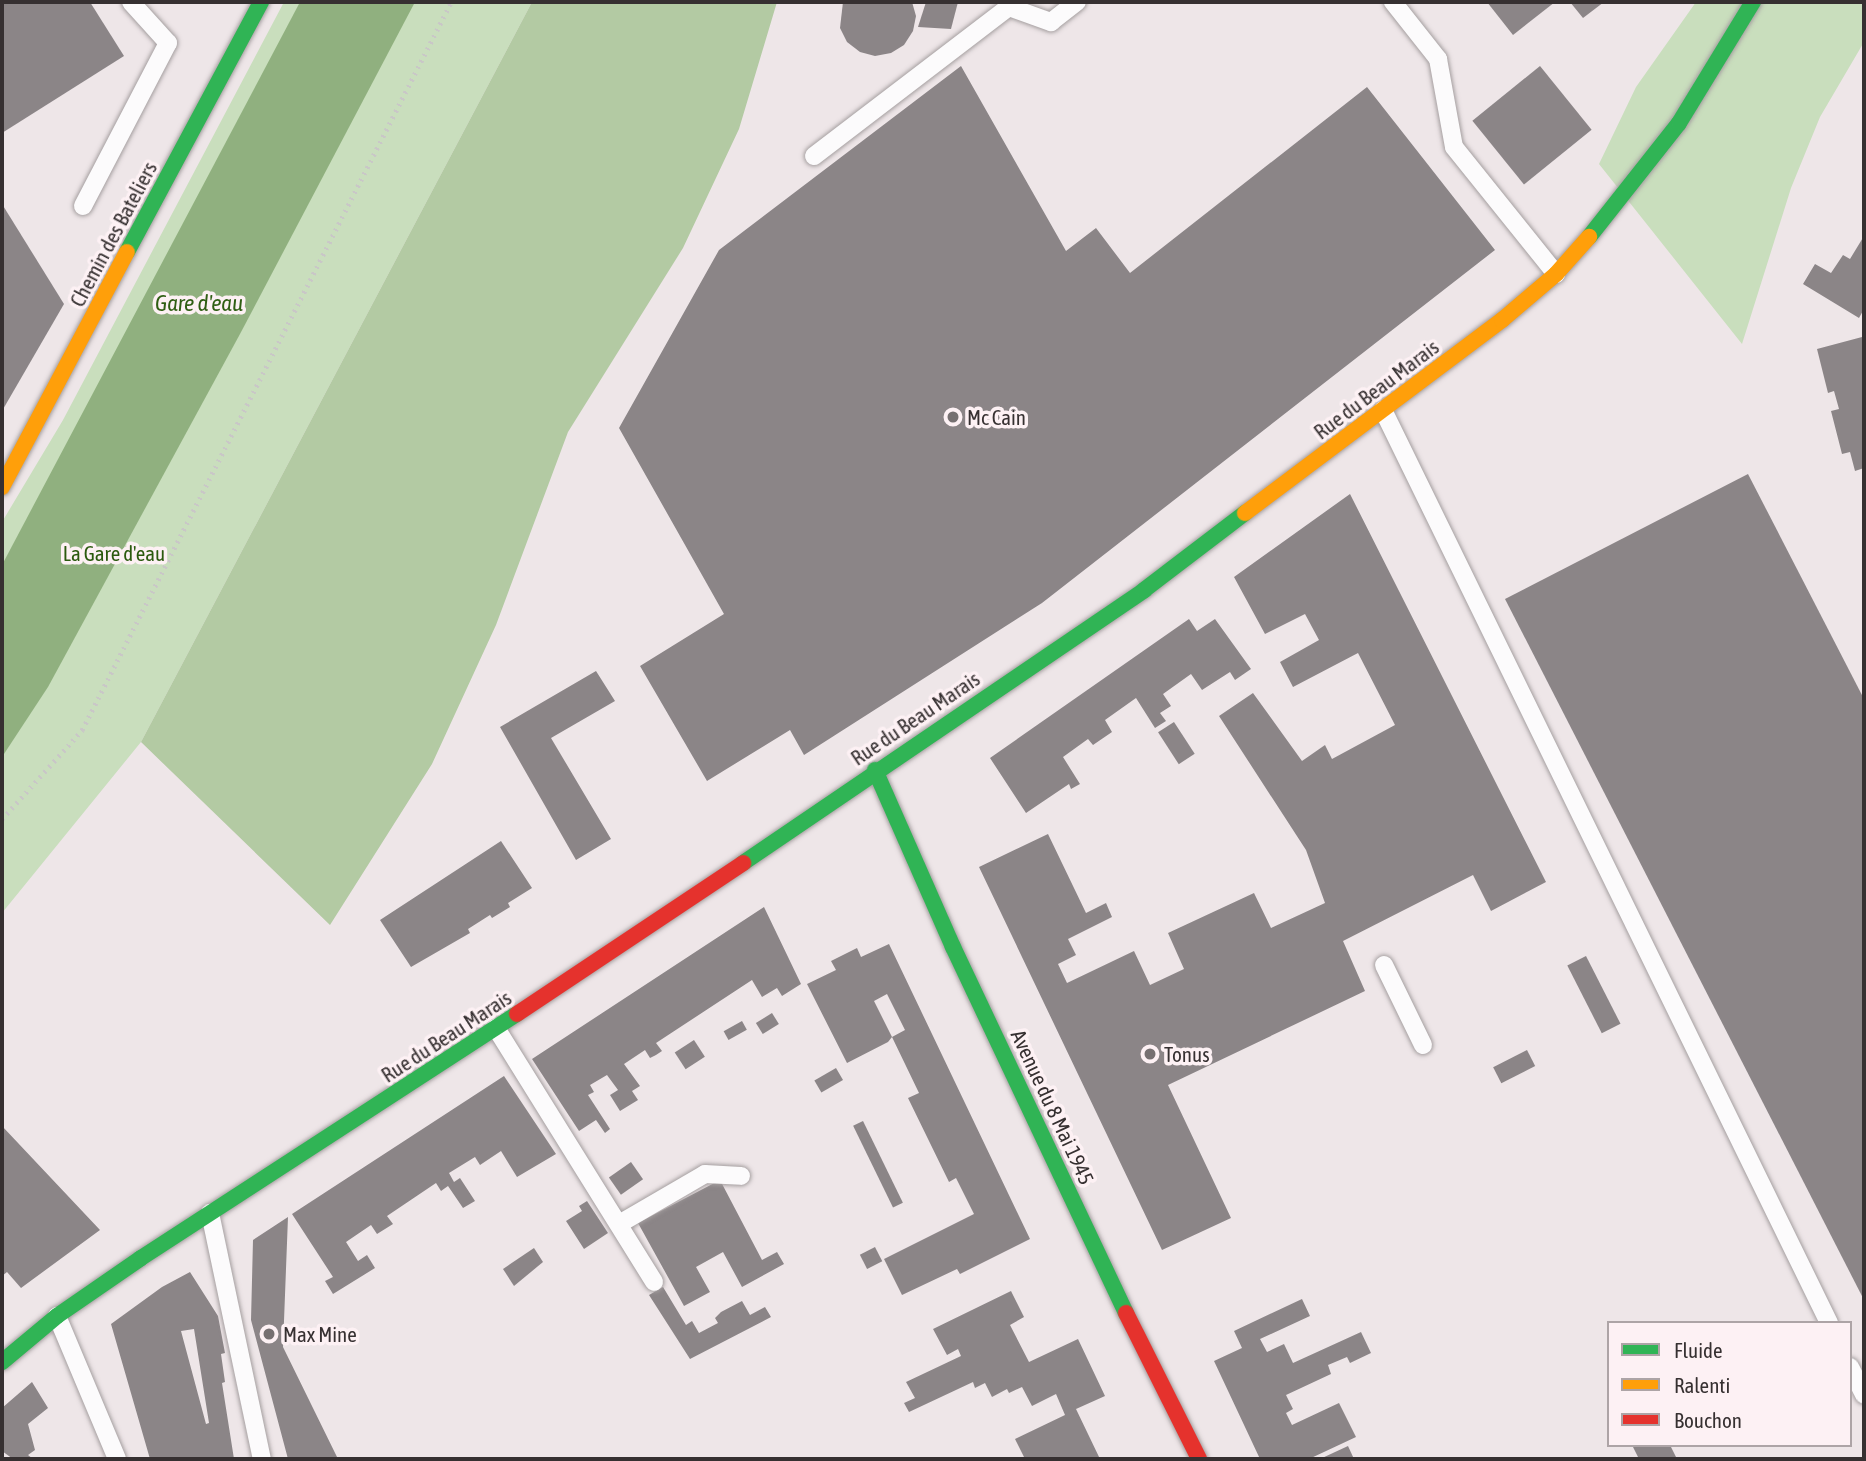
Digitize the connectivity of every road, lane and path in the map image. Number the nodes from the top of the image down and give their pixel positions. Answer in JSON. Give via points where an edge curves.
{"nodes":[{"id":1,"x":131,"y":2,"type":"edge"},
{"id":2,"x":261,"y":2,"type":"edge"},
{"id":3,"x":451,"y":2,"type":"edge"},
{"id":4,"x":1077,"y":2,"type":"edge"},
{"id":5,"x":1393,"y":2,"type":"edge"},
{"id":6,"x":1754,"y":2,"type":"edge"},
{"id":7,"x":1007,"y":5,"type":"edge"},
{"id":8,"x":814,"y":156,"type":"dead end"},
{"id":9,"x":83,"y":206,"type":"dead end"},
{"id":10,"x":1556,"y":274,"type":"junction"},
{"id":11,"x":1383,"y":410,"type":"junction"},
{"id":12,"x":2,"y":486,"type":"edge"},
{"id":13,"x":875,"y":770,"type":"junction"},
{"id":14,"x":2,"y":819,"type":"edge"},
{"id":15,"x":1384,"y":965,"type":"dead end"},
{"id":16,"x":496,"y":1028,"type":"junction"},
{"id":17,"x":1423,"y":1045,"type":"dead end"},
{"id":18,"x":741,"y":1176,"type":"dead end"},
{"id":19,"x":210,"y":1213,"type":"junction"},
{"id":20,"x":619,"y":1224,"type":"junction"},
{"id":21,"x":654,"y":1282,"type":"dead end"},
{"id":22,"x":57,"y":1316,"type":"junction"},
{"id":23,"x":1828,"y":1321,"type":"edge"},
{"id":24,"x":2,"y":1362,"type":"edge"},
{"id":25,"x":1852,"y":1371,"type":"edge"},
{"id":26,"x":1863,"y":1390,"type":"edge"},
{"id":27,"x":117,"y":1459,"type":"edge"},
{"id":28,"x":262,"y":1459,"type":"edge"},
{"id":29,"x":1199,"y":1459,"type":"edge"}],
"edges":[{"from":1,"to":9,"type":"lane","via":[[168,43]]},
{"from":2,"to":12,"type":"street","name":"Chemin des Bateliers"},
{"from":3,"to":14,"type":"path","via":[[82,730]]},
{"from":4,"to":7,"type":"lane","via":[[1051,22]]},
{"from":5,"to":10,"type":"lane","via":[[1438,59],[1454,147]]},
{"from":6,"to":10,"type":"street","name":"Rue du Beau Marais","via":[[1679,123],[1616,206]]},
{"from":7,"to":8,"type":"lane"},
{"from":10,"to":11,"type":"street","name":"Rue du Beau Marais"},
{"from":11,"to":13,"type":"street","name":"Rue du Beau Marais","via":[[1144,590]]},
{"from":11,"to":23,"type":"lane"},
{"from":13,"to":16,"type":"street","name":"Rue du Beau Marais"},
{"from":13,"to":29,"type":"street","name":"Avenue du 8 Mai 1945","via":[[953,947]]},
{"from":15,"to":17,"type":"lane"},
{"from":16,"to":19,"type":"street","name":"Rue du Beau Marais"},
{"from":16,"to":20,"type":"lane"},
{"from":18,"to":20,"type":"lane","via":[[705,1174]]},
{"from":19,"to":22,"type":"street","name":"Rue du Beau Marais"},
{"from":19,"to":28,"type":"lane"},
{"from":20,"to":21,"type":"lane"},
{"from":22,"to":24,"type":"street","name":"Rue du Beau Marais"},
{"from":22,"to":27,"type":"lane"},
{"from":25,"to":26,"type":"lane"}]}
